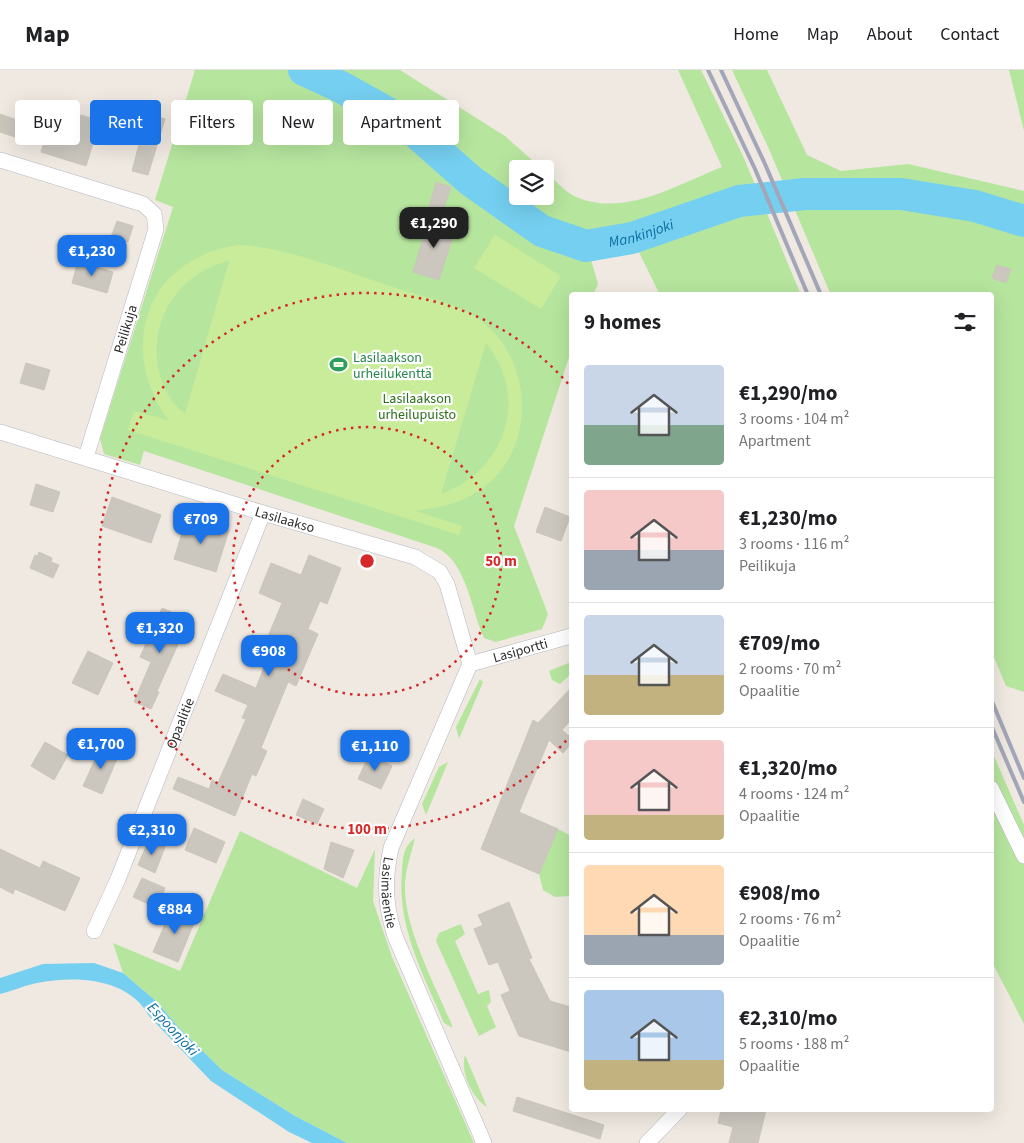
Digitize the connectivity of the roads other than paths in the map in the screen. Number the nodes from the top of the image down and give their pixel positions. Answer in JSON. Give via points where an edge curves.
{"nodes":[{"id":1,"x":0,"y":160,"type":"edge"},
{"id":2,"x":0,"y":432,"type":"edge"},
{"id":3,"x":86,"y":457,"type":"junction"},
{"id":4,"x":263,"y":513,"type":"junction"},
{"id":5,"x":569,"y":637,"type":"edge"},
{"id":6,"x":470,"y":664,"type":"junction"},
{"id":7,"x":994,"y":794,"type":"edge"},
{"id":8,"x":1024,"y":856,"type":"edge"},
{"id":9,"x":94,"y":932,"type":"dead end"},
{"id":10,"x":677,"y":1112,"type":"edge"},
{"id":11,"x":484,"y":1143,"type":"edge"},
{"id":12,"x":647,"y":1143,"type":"edge"}],
"edges":[{"from":1,"to":3,"type":"street","name":"Peilikuja","via":[[143,204],[154,214],[156,229]]},
{"from":2,"to":3,"type":"street","name":"Lasilaakso"},
{"from":3,"to":4,"type":"street","name":"Lasilaakso"},
{"from":4,"to":6,"type":"street","name":"Lasilaakso","via":[[415,557],[440,572],[447,584]]},
{"from":4,"to":9,"type":"street","name":"Opaalitie"},
{"from":5,"to":6,"type":"street","name":"Lasiportti"},
{"from":6,"to":11,"type":"street","name":"Lasimäentie","via":[[391,848],[384,893],[395,936]]},
{"from":7,"to":8,"type":"street"},
{"from":10,"to":12,"type":"street"}]}
